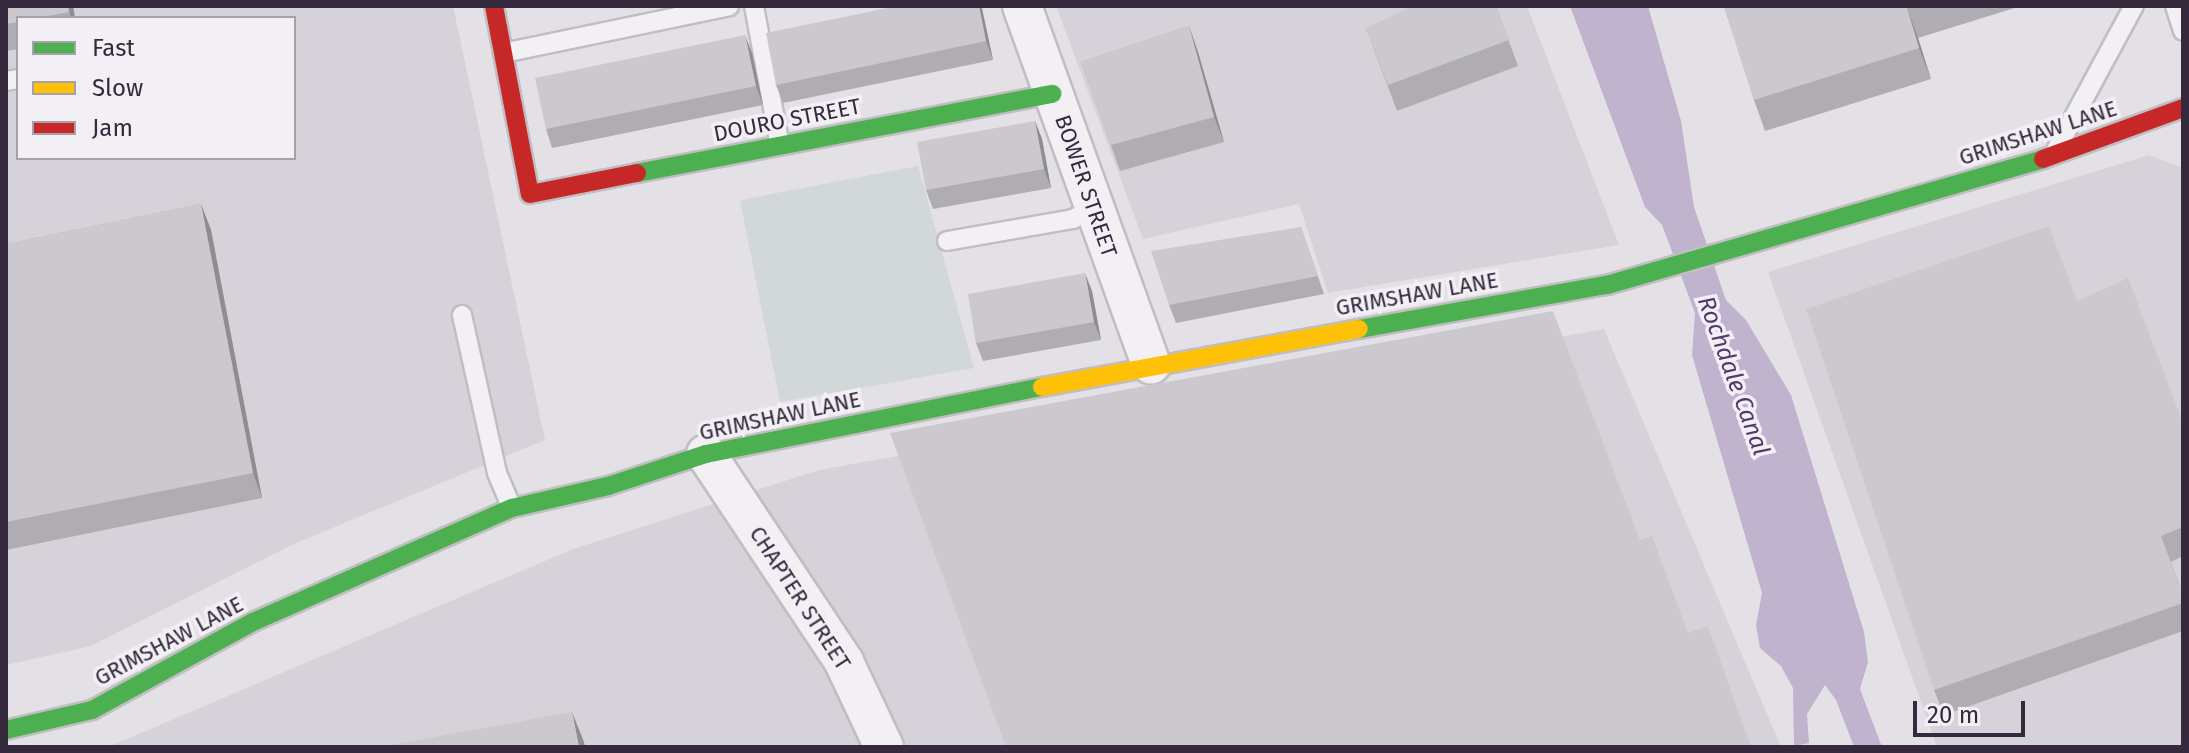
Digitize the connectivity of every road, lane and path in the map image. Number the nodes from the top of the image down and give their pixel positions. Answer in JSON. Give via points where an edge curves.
{"nodes":[{"id":1,"x":494,"y":6,"type":"edge"},
{"id":2,"x":729,"y":6,"type":"edge"},
{"id":3,"x":754,"y":6,"type":"edge"},
{"id":4,"x":1022,"y":6,"type":"edge"},
{"id":5,"x":2134,"y":6,"type":"edge"},
{"id":6,"x":2175,"y":6,"type":"edge"},
{"id":7,"x":2183,"y":31,"type":"edge"},
{"id":8,"x":503,"y":53,"type":"junction"},
{"id":9,"x":1053,"y":94,"type":"junction"},
{"id":10,"x":2183,"y":108,"type":"edge"},
{"id":11,"x":780,"y":146,"type":"junction"},
{"id":12,"x":2053,"y":156,"type":"junction"},
{"id":13,"x":1094,"y":208,"type":"junction"},
{"id":14,"x":947,"y":241,"type":"dead end"},
{"id":15,"x":462,"y":315,"type":"dead end"},
{"id":16,"x":1151,"y":365,"type":"junction"},
{"id":17,"x":706,"y":454,"type":"junction"},
{"id":18,"x":512,"y":508,"type":"junction"},
{"id":19,"x":6,"y":730,"type":"edge"},
{"id":20,"x":884,"y":747,"type":"edge"}],
"edges":[{"from":1,"to":8,"type":"street"},
{"from":2,"to":8,"type":"lane"},
{"from":3,"to":11,"type":"lane"},
{"from":4,"to":9,"type":"street","name":"BOWER STREET"},
{"from":5,"to":12,"type":"lane"},
{"from":6,"to":7,"type":"lane"},
{"from":8,"to":11,"type":"street","name":"DOURO STREET","via":[[530,194]]},
{"from":9,"to":11,"type":"street","name":"DOURO STREET"},
{"from":9,"to":13,"type":"street","name":"BOWER STREET"},
{"from":10,"to":12,"type":"street","name":"GRIMSHAW LANE"},
{"from":12,"to":16,"type":"street","name":"GRIMSHAW LANE","via":[[1607,285]]},
{"from":13,"to":14,"type":"lane","via":[[1073,219]]},
{"from":13,"to":16,"type":"street","name":"BOWER STREET"},
{"from":15,"to":18,"type":"lane","via":[[497,473]]},
{"from":16,"to":17,"type":"street","name":"GRIMSHAW LANE"},
{"from":17,"to":18,"type":"street","name":"GRIMSHAW LANE","via":[[608,486]]},
{"from":17,"to":20,"type":"street","name":"CHAPTER STREET","via":[[844,662]]},
{"from":18,"to":19,"type":"street","name":"GRIMSHAW LANE","via":[[253,622],[92,710]]}]}
